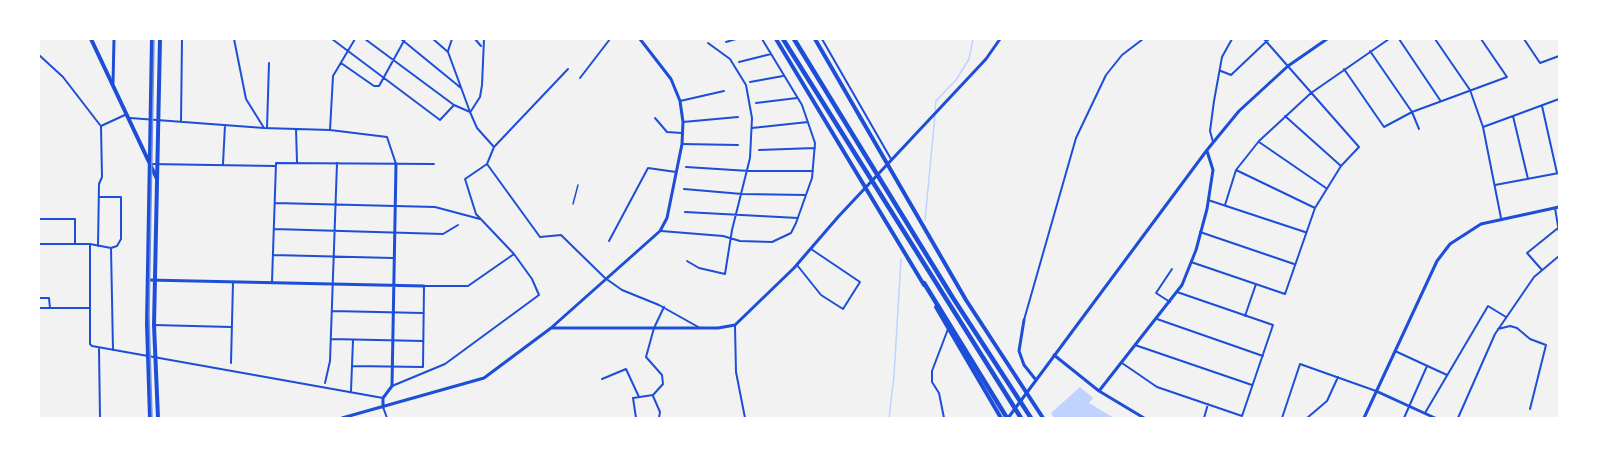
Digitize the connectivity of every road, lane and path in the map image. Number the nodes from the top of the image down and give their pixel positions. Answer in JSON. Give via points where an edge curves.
{"nodes":[{"id":1,"x":91,"y":39,"type":"edge"},
{"id":2,"x":114,"y":39,"type":"edge"},
{"id":3,"x":152,"y":39,"type":"edge"},
{"id":4,"x":160,"y":39,"type":"edge"},
{"id":5,"x":182,"y":39,"type":"edge"},
{"id":6,"x":234,"y":39,"type":"edge"},
{"id":7,"x":332,"y":39,"type":"edge"},
{"id":8,"x":355,"y":39,"type":"edge"},
{"id":9,"x":365,"y":39,"type":"edge"},
{"id":10,"x":433,"y":39,"type":"edge"},
{"id":11,"x":452,"y":39,"type":"edge"},
{"id":12,"x":475,"y":39,"type":"edge"},
{"id":13,"x":484,"y":39,"type":"edge"},
{"id":14,"x":610,"y":39,"type":"edge"},
{"id":15,"x":640,"y":39,"type":"edge"},
{"id":16,"x":704,"y":39,"type":"edge"},
{"id":17,"x":736,"y":39,"type":"edge"},
{"id":18,"x":762,"y":39,"type":"edge"},
{"id":19,"x":776,"y":39,"type":"edge"},
{"id":20,"x":783,"y":39,"type":"edge"},
{"id":21,"x":795,"y":39,"type":"edge"},
{"id":22,"x":815,"y":39,"type":"edge"},
{"id":23,"x":822,"y":39,"type":"edge"},
{"id":24,"x":1000,"y":39,"type":"edge"},
{"id":25,"x":1143,"y":39,"type":"edge"},
{"id":26,"x":1232,"y":39,"type":"edge"},
{"id":27,"x":1327,"y":39,"type":"edge"},
{"id":28,"x":1389,"y":39,"type":"edge"},
{"id":29,"x":1399,"y":39,"type":"edge"},
{"id":30,"x":1435,"y":39,"type":"edge"},
{"id":31,"x":1482,"y":39,"type":"edge"},
{"id":32,"x":1524,"y":39,"type":"edge"},
{"id":33,"x":403,"y":40,"type":"edge"},
{"id":34,"x":1266,"y":40,"type":"edge"},
{"id":35,"x":726,"y":42,"type":"dead end"},
{"id":36,"x":708,"y":43,"type":"joint"},
{"id":37,"x":482,"y":48,"type":"junction"},
{"id":38,"x":348,"y":51,"type":"junction"},
{"id":39,"x":448,"y":51,"type":"junction"},
{"id":40,"x":1370,"y":51,"type":"junction"},
{"id":41,"x":771,"y":54,"type":"junction"},
{"id":42,"x":39,"y":55,"type":"edge"},
{"id":43,"x":1559,"y":57,"type":"edge"},
{"id":44,"x":394,"y":60,"type":"junction"},
{"id":45,"x":739,"y":62,"type":"dead end"},
{"id":46,"x":269,"y":63,"type":"dead end"},
{"id":47,"x":341,"y":63,"type":"junction"},
{"id":48,"x":1288,"y":66,"type":"junction"},
{"id":49,"x":568,"y":69,"type":"dead end"},
{"id":50,"x":1344,"y":69,"type":"junction"},
{"id":51,"x":1220,"y":71,"type":"junction"},
{"id":52,"x":784,"y":75,"type":"junction"},
{"id":53,"x":384,"y":77,"type":"junction"},
{"id":54,"x":580,"y":78,"type":"dead end"},
{"id":55,"x":750,"y":82,"type":"dead end"},
{"id":56,"x":113,"y":85,"type":"junction"},
{"id":57,"x":462,"y":89,"type":"junction"},
{"id":58,"x":1470,"y":90,"type":"junction"},
{"id":59,"x":723,"y":91,"type":"dead end"},
{"id":60,"x":1311,"y":93,"type":"junction"},
{"id":61,"x":797,"y":98,"type":"junction"},
{"id":62,"x":1559,"y":99,"type":"edge"},
{"id":63,"x":1440,"y":100,"type":"junction"},
{"id":64,"x":680,"y":101,"type":"junction"},
{"id":65,"x":756,"y":104,"type":"dead end"},
{"id":66,"x":453,"y":105,"type":"junction"},
{"id":67,"x":1542,"y":106,"type":"junction"},
{"id":68,"x":470,"y":112,"type":"junction"},
{"id":69,"x":1412,"y":112,"type":"junction"},
{"id":70,"x":1285,"y":115,"type":"junction"},
{"id":71,"x":128,"y":116,"type":"junction"},
{"id":72,"x":1513,"y":116,"type":"junction"},
{"id":73,"x":738,"y":117,"type":"dead end"},
{"id":74,"x":655,"y":118,"type":"dead end"},
{"id":75,"x":151,"y":120,"type":"junction"},
{"id":76,"x":159,"y":120,"type":"junction"},
{"id":77,"x":181,"y":122,"type":"junction"},
{"id":78,"x":683,"y":122,"type":"junction"},
{"id":79,"x":809,"y":122,"type":"junction"},
{"id":80,"x":225,"y":125,"type":"junction"},
{"id":81,"x":101,"y":126,"type":"junction"},
{"id":82,"x":1483,"y":127,"type":"junction"},
{"id":83,"x":266,"y":128,"type":"junction"},
{"id":84,"x":752,"y":128,"type":"junction"},
{"id":85,"x":296,"y":129,"type":"junction"},
{"id":86,"x":1419,"y":129,"type":"dead end"},
{"id":87,"x":330,"y":130,"type":"junction"},
{"id":88,"x":683,"y":134,"type":"junction"},
{"id":89,"x":1259,"y":141,"type":"junction"},
{"id":90,"x":1213,"y":142,"type":"junction"},
{"id":91,"x":682,"y":144,"type":"junction"},
{"id":92,"x":738,"y":145,"type":"dead end"},
{"id":93,"x":494,"y":147,"type":"junction"},
{"id":94,"x":815,"y":148,"type":"junction"},
{"id":95,"x":759,"y":150,"type":"dead end"},
{"id":96,"x":1207,"y":150,"type":"junction"},
{"id":97,"x":891,"y":159,"type":"junction"},
{"id":98,"x":297,"y":162,"type":"junction"},
{"id":99,"x":158,"y":163,"type":"junction"},
{"id":100,"x":337,"y":163,"type":"junction"},
{"id":101,"x":150,"y":164,"type":"junction"},
{"id":102,"x":223,"y":164,"type":"junction"},
{"id":103,"x":396,"y":164,"type":"junction"},
{"id":104,"x":434,"y":164,"type":"dead end"},
{"id":105,"x":487,"y":164,"type":"junction"},
{"id":106,"x":888,"y":164,"type":"junction"},
{"id":107,"x":275,"y":166,"type":"junction"},
{"id":108,"x":1341,"y":166,"type":"junction"},
{"id":109,"x":686,"y":167,"type":"dead end"},
{"id":110,"x":1236,"y":170,"type":"junction"},
{"id":111,"x":749,"y":171,"type":"junction"},
{"id":112,"x":813,"y":171,"type":"junction"},
{"id":113,"x":676,"y":172,"type":"junction"},
{"id":114,"x":1558,"y":173,"type":"edge"},
{"id":115,"x":1528,"y":180,"type":"junction"},
{"id":116,"x":158,"y":181,"type":"junction"},
{"id":117,"x":578,"y":185,"type":"dead end"},
{"id":118,"x":1495,"y":185,"type":"junction"},
{"id":119,"x":866,"y":186,"type":"junction"},
{"id":120,"x":1326,"y":188,"type":"junction"},
{"id":121,"x":684,"y":189,"type":"dead end"},
{"id":122,"x":742,"y":195,"type":"junction"},
{"id":123,"x":806,"y":195,"type":"junction"},
{"id":124,"x":99,"y":197,"type":"junction"},
{"id":125,"x":1208,"y":200,"type":"junction"},
{"id":126,"x":274,"y":203,"type":"junction"},
{"id":127,"x":336,"y":204,"type":"junction"},
{"id":128,"x":573,"y":204,"type":"dead end"},
{"id":129,"x":1225,"y":205,"type":"junction"},
{"id":130,"x":395,"y":206,"type":"junction"},
{"id":131,"x":1315,"y":208,"type":"junction"},
{"id":132,"x":1557,"y":208,"type":"edge"},
{"id":133,"x":685,"y":212,"type":"dead end"},
{"id":134,"x":736,"y":216,"type":"junction"},
{"id":135,"x":798,"y":218,"type":"junction"},
{"id":136,"x":1502,"y":218,"type":"junction"},
{"id":137,"x":39,"y":219,"type":"edge"},
{"id":138,"x":480,"y":219,"type":"junction"},
{"id":139,"x":458,"y":225,"type":"dead end"},
{"id":140,"x":1558,"y":228,"type":"edge"},
{"id":141,"x":274,"y":229,"type":"junction"},
{"id":142,"x":335,"y":231,"type":"junction"},
{"id":143,"x":660,"y":231,"type":"junction"},
{"id":144,"x":1200,"y":232,"type":"junction"},
{"id":145,"x":1305,"y":232,"type":"junction"},
{"id":146,"x":1559,"y":232,"type":"edge"},
{"id":147,"x":395,"y":233,"type":"junction"},
{"id":148,"x":731,"y":238,"type":"junction"},
{"id":149,"x":609,"y":242,"type":"dead end"},
{"id":150,"x":39,"y":244,"type":"edge"},
{"id":151,"x":75,"y":244,"type":"junction"},
{"id":152,"x":90,"y":244,"type":"junction"},
{"id":153,"x":98,"y":246,"type":"junction"},
{"id":154,"x":111,"y":248,"type":"junction"},
{"id":155,"x":811,"y":249,"type":"junction"},
{"id":156,"x":514,"y":254,"type":"junction"},
{"id":157,"x":273,"y":255,"type":"junction"},
{"id":158,"x":1559,"y":256,"type":"edge"},
{"id":159,"x":334,"y":257,"type":"junction"},
{"id":160,"x":394,"y":258,"type":"junction"},
{"id":161,"x":687,"y":261,"type":"dead end"},
{"id":162,"x":1191,"y":262,"type":"junction"},
{"id":163,"x":1295,"y":264,"type":"junction"},
{"id":164,"x":797,"y":265,"type":"junction"},
{"id":165,"x":1172,"y":269,"type":"dead end"},
{"id":166,"x":1542,"y":270,"type":"junction"},
{"id":167,"x":1422,"y":276,"type":"dead end"},
{"id":168,"x":604,"y":278,"type":"junction"},
{"id":169,"x":1429,"y":279,"type":"junction"},
{"id":170,"x":148,"y":280,"type":"junction"},
{"id":171,"x":156,"y":280,"type":"junction"},
{"id":172,"x":233,"y":282,"type":"junction"},
{"id":173,"x":272,"y":282,"type":"junction"},
{"id":174,"x":333,"y":283,"type":"junction"},
{"id":175,"x":924,"y":283,"type":"junction"},
{"id":176,"x":1256,"y":284,"type":"junction"},
{"id":177,"x":394,"y":285,"type":"junction"},
{"id":178,"x":424,"y":286,"type":"junction"},
{"id":179,"x":1177,"y":292,"type":"junction"},
{"id":180,"x":39,"y":298,"type":"edge"},
{"id":181,"x":1170,"y":302,"type":"junction"},
{"id":182,"x":663,"y":307,"type":"junction"},
{"id":183,"x":39,"y":308,"type":"edge"},
{"id":184,"x":50,"y":308,"type":"junction"},
{"id":185,"x":89,"y":308,"type":"junction"},
{"id":186,"x":332,"y":311,"type":"junction"},
{"id":187,"x":393,"y":313,"type":"junction"},
{"id":188,"x":424,"y":313,"type":"junction"},
{"id":189,"x":1245,"y":316,"type":"junction"},
{"id":190,"x":1506,"y":317,"type":"junction"},
{"id":191,"x":1157,"y":319,"type":"junction"},
{"id":192,"x":1024,"y":320,"type":"joint"},
{"id":193,"x":154,"y":325,"type":"junction"},
{"id":194,"x":735,"y":325,"type":"junction"},
{"id":195,"x":231,"y":327,"type":"junction"},
{"id":196,"x":654,"y":327,"type":"junction"},
{"id":197,"x":551,"y":328,"type":"junction"},
{"id":198,"x":702,"y":328,"type":"junction"},
{"id":199,"x":948,"y":329,"type":"junction"},
{"id":200,"x":1498,"y":329,"type":"junction"},
{"id":201,"x":331,"y":339,"type":"junction"},
{"id":202,"x":353,"y":340,"type":"junction"},
{"id":203,"x":392,"y":341,"type":"junction"},
{"id":204,"x":423,"y":341,"type":"junction"},
{"id":205,"x":1135,"y":345,"type":"junction"},
{"id":206,"x":99,"y":348,"type":"junction"},
{"id":207,"x":113,"y":350,"type":"junction"},
{"id":208,"x":1395,"y":351,"type":"junction"},
{"id":209,"x":1054,"y":355,"type":"junction"},
{"id":210,"x":148,"y":356,"type":"junction"},
{"id":211,"x":1263,"y":356,"type":"junction"},
{"id":212,"x":155,"y":357,"type":"junction"},
{"id":213,"x":1121,"y":362,"type":"junction"},
{"id":214,"x":231,"y":363,"type":"dead end"},
{"id":215,"x":352,"y":366,"type":"junction"},
{"id":216,"x":1428,"y":366,"type":"junction"},
{"id":217,"x":392,"y":367,"type":"junction"},
{"id":218,"x":1447,"y":375,"type":"junction"},
{"id":219,"x":1338,"y":377,"type":"junction"},
{"id":220,"x":602,"y":379,"type":"dead end"},
{"id":221,"x":1036,"y":380,"type":"junction"},
{"id":222,"x":325,"y":383,"type":"dead end"},
{"id":223,"x":392,"y":386,"type":"junction"},
{"id":224,"x":1253,"y":386,"type":"junction"},
{"id":225,"x":1099,"y":391,"type":"junction"},
{"id":226,"x":1376,"y":391,"type":"junction"},
{"id":227,"x":351,"y":392,"type":"junction"},
{"id":228,"x":1026,"y":393,"type":"junction"},
{"id":229,"x":653,"y":395,"type":"junction"},
{"id":230,"x":639,"y":397,"type":"junction"},
{"id":231,"x":383,"y":398,"type":"junction"},
{"id":232,"x":1208,"y":404,"type":"junction"},
{"id":233,"x":1409,"y":406,"type":"junction"},
{"id":234,"x":383,"y":407,"type":"junction"},
{"id":235,"x":1530,"y":409,"type":"dead end"},
{"id":236,"x":1425,"y":413,"type":"junction"},
{"id":237,"x":100,"y":418,"type":"edge"},
{"id":238,"x":150,"y":418,"type":"edge"},
{"id":239,"x":158,"y":418,"type":"edge"},
{"id":240,"x":342,"y":418,"type":"edge"},
{"id":241,"x":387,"y":418,"type":"edge"},
{"id":242,"x":636,"y":418,"type":"edge"},
{"id":243,"x":658,"y":418,"type":"edge"},
{"id":244,"x":745,"y":418,"type":"edge"},
{"id":245,"x":944,"y":418,"type":"edge"},
{"id":246,"x":1001,"y":418,"type":"edge"},
{"id":247,"x":1007,"y":418,"type":"edge"},
{"id":248,"x":1021,"y":418,"type":"edge"},
{"id":249,"x":1030,"y":418,"type":"edge"},
{"id":250,"x":1043,"y":418,"type":"edge"},
{"id":251,"x":1144,"y":418,"type":"edge"},
{"id":252,"x":1204,"y":418,"type":"edge"},
{"id":253,"x":1282,"y":418,"type":"edge"},
{"id":254,"x":1307,"y":418,"type":"edge"},
{"id":255,"x":1364,"y":418,"type":"edge"},
{"id":256,"x":1404,"y":418,"type":"edge"},
{"id":257,"x":1435,"y":418,"type":"edge"},
{"id":258,"x":1458,"y":418,"type":"edge"}],
"edges":[{"from":1,"to":56,"type":"highway"},
{"from":2,"to":56,"type":"street"},
{"from":3,"to":75,"type":"highway"},
{"from":4,"to":76,"type":"highway"},
{"from":5,"to":77,"type":"street"},
{"from":6,"to":83,"type":"street","via":[[246,99]]},
{"from":7,"to":38,"type":"street"},
{"from":8,"to":38,"type":"street"},
{"from":9,"to":44,"type":"street"},
{"from":10,"to":39,"type":"street"},
{"from":11,"to":39,"type":"street"},
{"from":12,"to":37,"type":"street"},
{"from":13,"to":37,"type":"street"},
{"from":14,"to":54,"type":"street"},
{"from":15,"to":64,"type":"street","via":[[671,79]]},
{"from":16,"to":36,"type":"street"},
{"from":17,"to":35,"type":"street"},
{"from":18,"to":41,"type":"street"},
{"from":19,"to":119,"type":"highway"},
{"from":20,"to":248,"type":"highway"},
{"from":21,"to":249,"type":"highway"},
{"from":22,"to":106,"type":"highway"},
{"from":23,"to":97,"type":"street"},
{"from":24,"to":97,"type":"street","via":[[986,59]]},
{"from":25,"to":192,"type":"street","via":[[1122,55],[1106,75],[1076,138]]},
{"from":26,"to":51,"type":"street","via":[[1222,57]]},
{"from":27,"to":48,"type":"street"},
{"from":28,"to":40,"type":"street"},
{"from":29,"to":63,"type":"street"},
{"from":30,"to":58,"type":"street"},
{"from":31,"to":58,"type":"street","via":[[1507,77]]},
{"from":32,"to":43,"type":"street","via":[[1540,63]]},
{"from":33,"to":44,"type":"street"},
{"from":33,"to":57,"type":"street"},
{"from":34,"to":48,"type":"street"},
{"from":34,"to":51,"type":"street","via":[[1232,75]]},
{"from":36,"to":84,"type":"street","via":[[730,59],[746,85]]},
{"from":37,"to":68,"type":"street","via":[[480,97]]},
{"from":38,"to":47,"type":"street"},
{"from":38,"to":53,"type":"street"},
{"from":39,"to":57,"type":"street"},
{"from":40,"to":50,"type":"street"},
{"from":40,"to":69,"type":"street"},
{"from":41,"to":45,"type":"street"},
{"from":41,"to":52,"type":"street"},
{"from":42,"to":81,"type":"street","via":[[63,77]]},
{"from":44,"to":53,"type":"street"},
{"from":44,"to":66,"type":"street"},
{"from":46,"to":83,"type":"street"},
{"from":47,"to":53,"type":"street","via":[[374,86],[379,86]]},
{"from":47,"to":87,"type":"street","via":[[333,76]]},
{"from":48,"to":60,"type":"street"},
{"from":48,"to":90,"type":"street","via":[[1239,111]]},
{"from":49,"to":93,"type":"street"},
{"from":50,"to":60,"type":"street"},
{"from":50,"to":69,"type":"street","via":[[1384,128]]},
{"from":51,"to":90,"type":"street","via":[[1210,131]]},
{"from":52,"to":55,"type":"street"},
{"from":52,"to":61,"type":"street"},
{"from":53,"to":66,"type":"street","via":[[440,120]]},
{"from":56,"to":71,"type":"highway"},
{"from":57,"to":68,"type":"street"},
{"from":58,"to":63,"type":"street"},
{"from":58,"to":82,"type":"street"},
{"from":59,"to":64,"type":"street"},
{"from":60,"to":70,"type":"street"},
{"from":60,"to":108,"type":"street","via":[[1359,147]]},
{"from":61,"to":65,"type":"street"},
{"from":61,"to":79,"type":"street"},
{"from":62,"to":67,"type":"street"},
{"from":63,"to":69,"type":"street"},
{"from":64,"to":78,"type":"street"},
{"from":66,"to":68,"type":"street"},
{"from":67,"to":72,"type":"street"},
{"from":67,"to":114,"type":"street"},
{"from":68,"to":93,"type":"street","via":[[477,128]]},
{"from":69,"to":86,"type":"street"},
{"from":70,"to":89,"type":"street"},
{"from":70,"to":108,"type":"street"},
{"from":71,"to":75,"type":"street"},
{"from":71,"to":81,"type":"street"},
{"from":71,"to":101,"type":"highway"},
{"from":72,"to":82,"type":"street"},
{"from":72,"to":115,"type":"street"},
{"from":73,"to":78,"type":"street"},
{"from":74,"to":88,"type":"street","via":[[667,132]]},
{"from":75,"to":76,"type":"street"},
{"from":75,"to":101,"type":"highway"},
{"from":76,"to":77,"type":"street"},
{"from":76,"to":99,"type":"highway"},
{"from":77,"to":80,"type":"street"},
{"from":78,"to":88,"type":"street"},
{"from":79,"to":84,"type":"street"},
{"from":79,"to":94,"type":"street"},
{"from":80,"to":83,"type":"street"},
{"from":80,"to":102,"type":"street"},
{"from":81,"to":124,"type":"street"},
{"from":82,"to":118,"type":"street"},
{"from":83,"to":85,"type":"street"},
{"from":84,"to":111,"type":"street"},
{"from":85,"to":87,"type":"street"},
{"from":85,"to":98,"type":"street"},
{"from":87,"to":103,"type":"street","via":[[387,137]]},
{"from":88,"to":91,"type":"street"},
{"from":89,"to":110,"type":"street"},
{"from":89,"to":120,"type":"street"},
{"from":90,"to":96,"type":"street"},
{"from":91,"to":92,"type":"street"},
{"from":91,"to":113,"type":"street"},
{"from":93,"to":105,"type":"street"},
{"from":94,"to":95,"type":"street"},
{"from":94,"to":112,"type":"street"},
{"from":96,"to":125,"type":"street","via":[[1213,170]]},
{"from":96,"to":209,"type":"street"},
{"from":97,"to":106,"type":"street"},
{"from":98,"to":100,"type":"street"},
{"from":98,"to":107,"type":"street","via":[[280,161]]},
{"from":99,"to":101,"type":"street"},
{"from":99,"to":102,"type":"street"},
{"from":99,"to":116,"type":"highway"},
{"from":100,"to":103,"type":"street"},
{"from":100,"to":127,"type":"street"},
{"from":101,"to":116,"type":"highway"},
{"from":101,"to":170,"type":"highway"},
{"from":102,"to":107,"type":"street"},
{"from":103,"to":104,"type":"street"},
{"from":103,"to":130,"type":"street"},
{"from":105,"to":138,"type":"street","via":[[465,179]]},
{"from":105,"to":168,"type":"street","via":[[540,237],[561,234]]},
{"from":106,"to":119,"type":"street"},
{"from":106,"to":228,"type":"highway","via":[[966,300]]},
{"from":107,"to":126,"type":"street"},
{"from":108,"to":120,"type":"street"},
{"from":109,"to":111,"type":"street"},
{"from":110,"to":129,"type":"street"},
{"from":110,"to":131,"type":"street"},
{"from":111,"to":112,"type":"street"},
{"from":111,"to":122,"type":"street"},
{"from":112,"to":123,"type":"street"},
{"from":113,"to":143,"type":"street","via":[[667,218]]},
{"from":113,"to":149,"type":"street","via":[[648,168]]},
{"from":114,"to":115,"type":"street"},
{"from":115,"to":118,"type":"street"},
{"from":116,"to":171,"type":"highway"},
{"from":117,"to":128,"type":"street"},
{"from":118,"to":136,"type":"street"},
{"from":119,"to":155,"type":"street"},
{"from":119,"to":175,"type":"highway"},
{"from":120,"to":131,"type":"street"},
{"from":121,"to":122,"type":"street"},
{"from":122,"to":123,"type":"street"},
{"from":122,"to":134,"type":"street"},
{"from":123,"to":135,"type":"street"},
{"from":124,"to":153,"type":"street"},
{"from":124,"to":154,"type":"street","via":[[121,197],[121,238]]},
{"from":125,"to":129,"type":"street"},
{"from":125,"to":144,"type":"street"},
{"from":126,"to":127,"type":"street"},
{"from":126,"to":141,"type":"street"},
{"from":127,"to":130,"type":"street"},
{"from":127,"to":142,"type":"street"},
{"from":129,"to":145,"type":"street"},
{"from":130,"to":138,"type":"street","via":[[435,207]]},
{"from":130,"to":147,"type":"street"},
{"from":131,"to":145,"type":"street"},
{"from":132,"to":136,"type":"street"},
{"from":132,"to":140,"type":"street"},
{"from":133,"to":134,"type":"street"},
{"from":134,"to":135,"type":"street"},
{"from":134,"to":148,"type":"street"},
{"from":135,"to":148,"type":"street","via":[[791,233],[782,240],[756,242]]},
{"from":136,"to":169,"type":"street","via":[[1458,237],[1442,253]]},
{"from":137,"to":151,"type":"street","via":[[75,219]]},
{"from":138,"to":156,"type":"street"},
{"from":139,"to":147,"type":"street","via":[[443,234]]},
{"from":140,"to":146,"type":"street"},
{"from":140,"to":166,"type":"street","via":[[1527,253]]},
{"from":141,"to":142,"type":"street"},
{"from":141,"to":157,"type":"street"},
{"from":142,"to":147,"type":"street"},
{"from":142,"to":159,"type":"street"},
{"from":143,"to":148,"type":"street"},
{"from":143,"to":168,"type":"street"},
{"from":144,"to":162,"type":"street"},
{"from":144,"to":163,"type":"street"},
{"from":145,"to":163,"type":"street"},
{"from":147,"to":160,"type":"street"},
{"from":148,"to":161,"type":"street","via":[[725,274]]},
{"from":150,"to":151,"type":"street"},
{"from":151,"to":152,"type":"street"},
{"from":152,"to":153,"type":"street"},
{"from":152,"to":185,"type":"street"},
{"from":153,"to":154,"type":"street"},
{"from":154,"to":207,"type":"street"},
{"from":155,"to":164,"type":"street"},
{"from":155,"to":164,"type":"street","via":[[860,282],[843,309],[821,295]]},
{"from":156,"to":178,"type":"street","via":[[468,286]]},
{"from":156,"to":223,"type":"street","via":[[539,295],[445,364]]},
{"from":157,"to":159,"type":"street"},
{"from":157,"to":173,"type":"street"},
{"from":158,"to":166,"type":"street"},
{"from":159,"to":160,"type":"street"},
{"from":159,"to":174,"type":"street"},
{"from":160,"to":177,"type":"street"},
{"from":162,"to":176,"type":"street"},
{"from":162,"to":179,"type":"street"},
{"from":163,"to":176,"type":"street","via":[[1284,294]]},
{"from":164,"to":194,"type":"street"},
{"from":165,"to":181,"type":"street","via":[[1156,293]]},
{"from":166,"to":190,"type":"street"},
{"from":167,"to":169,"type":"street"},
{"from":168,"to":182,"type":"street"},
{"from":168,"to":197,"type":"street"},
{"from":169,"to":208,"type":"street"},
{"from":170,"to":171,"type":"street"},
{"from":170,"to":210,"type":"highway"},
{"from":171,"to":172,"type":"street"},
{"from":171,"to":193,"type":"highway"},
{"from":172,"to":173,"type":"street"},
{"from":172,"to":195,"type":"street"},
{"from":173,"to":174,"type":"street"},
{"from":174,"to":177,"type":"street"},
{"from":174,"to":186,"type":"street"},
{"from":175,"to":199,"type":"highway"},
{"from":175,"to":247,"type":"highway"},
{"from":176,"to":189,"type":"street"},
{"from":177,"to":178,"type":"street"},
{"from":177,"to":187,"type":"street"},
{"from":178,"to":188,"type":"street"},
{"from":179,"to":181,"type":"street"},
{"from":179,"to":189,"type":"street"},
{"from":180,"to":184,"type":"street","via":[[50,298]]},
{"from":181,"to":191,"type":"street"},
{"from":182,"to":196,"type":"street"},
{"from":182,"to":198,"type":"street"},
{"from":183,"to":184,"type":"street"},
{"from":184,"to":185,"type":"street"},
{"from":185,"to":206,"type":"street","via":[[90,344]]},
{"from":186,"to":187,"type":"street"},
{"from":186,"to":201,"type":"street"},
{"from":187,"to":188,"type":"street"},
{"from":187,"to":203,"type":"street"},
{"from":188,"to":204,"type":"street"},
{"from":189,"to":211,"type":"street","via":[[1273,325]]},
{"from":190,"to":200,"type":"street"},
{"from":190,"to":218,"type":"street","via":[[1488,306]]},
{"from":191,"to":205,"type":"street"},
{"from":191,"to":211,"type":"street"},
{"from":192,"to":221,"type":"street","via":[[1019,351]]},
{"from":193,"to":195,"type":"street"},
{"from":193,"to":212,"type":"highway"},
{"from":194,"to":198,"type":"street"},
{"from":194,"to":244,"type":"street","via":[[736,372]]},
{"from":195,"to":214,"type":"street"},
{"from":196,"to":197,"type":"street"},
{"from":196,"to":198,"type":"street"},
{"from":196,"to":229,"type":"street","via":[[645,357],[664,379]]},
{"from":197,"to":234,"type":"street","via":[[484,378]]},
{"from":199,"to":245,"type":"street","via":[[932,370]]},
{"from":199,"to":246,"type":"highway"},
{"from":200,"to":235,"type":"street","via":[[1517,328],[1546,345]]},
{"from":200,"to":258,"type":"street","via":[[1487,346]]},
{"from":201,"to":202,"type":"street"},
{"from":201,"to":222,"type":"street"},
{"from":202,"to":203,"type":"street"},
{"from":202,"to":215,"type":"street"},
{"from":203,"to":204,"type":"street"},
{"from":203,"to":217,"type":"street"},
{"from":204,"to":217,"type":"street","via":[[423,367]]},
{"from":205,"to":213,"type":"street"},
{"from":205,"to":224,"type":"street"},
{"from":206,"to":207,"type":"street"},
{"from":206,"to":237,"type":"street"},
{"from":207,"to":210,"type":"street"},
{"from":208,"to":216,"type":"street"},
{"from":208,"to":226,"type":"street"},
{"from":209,"to":221,"type":"street"},
{"from":209,"to":225,"type":"street"},
{"from":210,"to":212,"type":"street"},
{"from":210,"to":238,"type":"highway"},
{"from":211,"to":224,"type":"street"},
{"from":212,"to":227,"type":"street"},
{"from":212,"to":239,"type":"highway"},
{"from":213,"to":225,"type":"street"},
{"from":213,"to":232,"type":"street","via":[[1157,387]]},
{"from":215,"to":217,"type":"street"},
{"from":215,"to":227,"type":"street"},
{"from":216,"to":218,"type":"street"},
{"from":216,"to":233,"type":"street"},
{"from":217,"to":223,"type":"street"},
{"from":218,"to":236,"type":"street"},
{"from":219,"to":226,"type":"street"},
{"from":219,"to":253,"type":"street","via":[[1300,364]]},
{"from":219,"to":254,"type":"street","via":[[1327,401]]},
{"from":220,"to":230,"type":"street","via":[[626,369]]},
{"from":221,"to":228,"type":"street"},
{"from":223,"to":231,"type":"street"},
{"from":224,"to":232,"type":"street","via":[[1242,416]]},
{"from":225,"to":251,"type":"street"},
{"from":226,"to":233,"type":"street"},
{"from":226,"to":255,"type":"street"},
{"from":227,"to":231,"type":"street"},
{"from":228,"to":247,"type":"street"},
{"from":228,"to":250,"type":"highway"},
{"from":229,"to":230,"type":"street"},
{"from":229,"to":243,"type":"street","via":[[660,412]]},
{"from":230,"to":242,"type":"street","via":[[633,398]]},
{"from":231,"to":234,"type":"street"},
{"from":232,"to":252,"type":"street"},
{"from":233,"to":236,"type":"street"},
{"from":233,"to":256,"type":"street"},
{"from":234,"to":240,"type":"street"},
{"from":234,"to":241,"type":"street"},
{"from":236,"to":257,"type":"street"}]}
